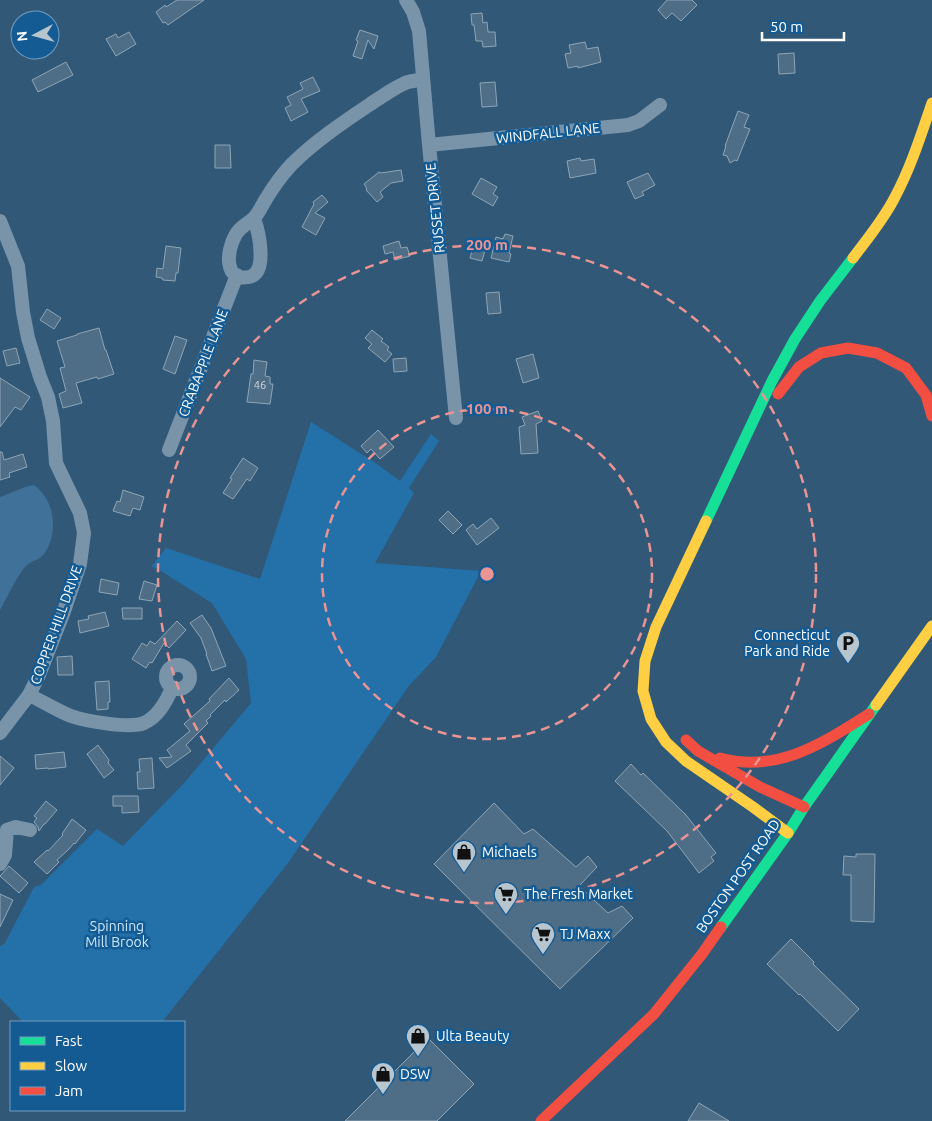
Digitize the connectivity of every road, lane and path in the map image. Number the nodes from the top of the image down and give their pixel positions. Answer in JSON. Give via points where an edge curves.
{"nodes":[{"id":1,"x":406,"y":0,"type":"edge"},
{"id":2,"x":423,"y":79,"type":"junction"},
{"id":3,"x":932,"y":103,"type":"edge"},
{"id":4,"x":660,"y":106,"type":"dead end"},
{"id":5,"x":429,"y":145,"type":"junction"},
{"id":6,"x":254,"y":219,"type":"junction"},
{"id":7,"x":0,"y":221,"type":"edge"},
{"id":8,"x":237,"y":276,"type":"junction"},
{"id":9,"x":774,"y":404,"type":"dead end"},
{"id":10,"x":932,"y":416,"type":"edge"},
{"id":11,"x":456,"y":418,"type":"dead end"},
{"id":12,"x":169,"y":450,"type":"dead end"},
{"id":13,"x":744,"y":467,"type":"dead end"},
{"id":14,"x":932,"y":626,"type":"edge"},
{"id":15,"x":655,"y":676,"type":"dead end"},
{"id":16,"x":172,"y":688,"type":"dead end"},
{"id":17,"x":29,"y":695,"type":"junction"},
{"id":18,"x":869,"y":714,"type":"junction"},
{"id":19,"x":0,"y":733,"type":"edge"},
{"id":20,"x":678,"y":733,"type":"dead end"},
{"id":21,"x":698,"y":751,"type":"junction"},
{"id":22,"x":804,"y":807,"type":"junction"},
{"id":23,"x":30,"y":830,"type":"dead end"},
{"id":24,"x":788,"y":832,"type":"junction"},
{"id":25,"x":0,"y":864,"type":"edge"},
{"id":26,"x":541,"y":1121,"type":"edge"}],
"edges":[{"from":1,"to":2,"type":"street","name":"RUSSET DRIVE","via":[[419,31]]},
{"from":2,"to":5,"type":"street","name":"RUSSET DRIVE"},
{"from":2,"to":6,"type":"street","via":[[408,82],[382,96],[313,145],[290,166]]},
{"from":3,"to":24,"type":"main road","via":[[895,197],[874,231],[820,301],[772,381],[656,626],[645,661],[643,691],[651,719],[666,742],[686,761]]},
{"from":4,"to":5,"type":"street","name":"WINDFALL LANE","via":[[628,126]]},
{"from":5,"to":11,"type":"street","name":"RUSSET DRIVE"},
{"from":6,"to":8,"type":"street","via":[[235,234],[229,251],[229,264]]},
{"from":6,"to":8,"type":"street","via":[[261,258],[258,272],[247,278]]},
{"from":7,"to":17,"type":"street","name":"COPPER HILL DRIVE","via":[[18,266],[28,338],[48,397],[56,463],[80,513],[84,533],[80,564],[40,675]]},
{"from":8,"to":12,"type":"street","name":"CRABAPPLE LANE"},
{"from":9,"to":10,"type":"main road","via":[[799,368],[821,353],[848,348],[877,353],[906,368],[926,395]]},
{"from":13,"to":15,"type":"main road","via":[[663,638],[654,668]]},
{"from":14,"to":18,"type":"main road","name":"BOSTON POST ROAD"},
{"from":16,"to":17,"type":"street","via":[[156,715],[143,724],[115,725],[70,716]]},
{"from":17,"to":19,"type":"street","name":"COPPER HILL DRIVE"},
{"from":18,"to":21,"type":"main road","via":[[812,748],[781,758],[750,763],[726,761]]},
{"from":18,"to":22,"type":"main road","name":"BOSTON POST ROAD"},
{"from":20,"to":21,"type":"main road"},
{"from":21,"to":22,"type":"main road"},
{"from":22,"to":24,"type":"main road","name":"BOSTON POST ROAD"},
{"from":23,"to":25,"type":"street","via":[[16,827],[7,830],[5,855]]},
{"from":24,"to":26,"type":"main road","name":"BOSTON POST ROAD","via":[[702,954],[654,1014]]}]}
